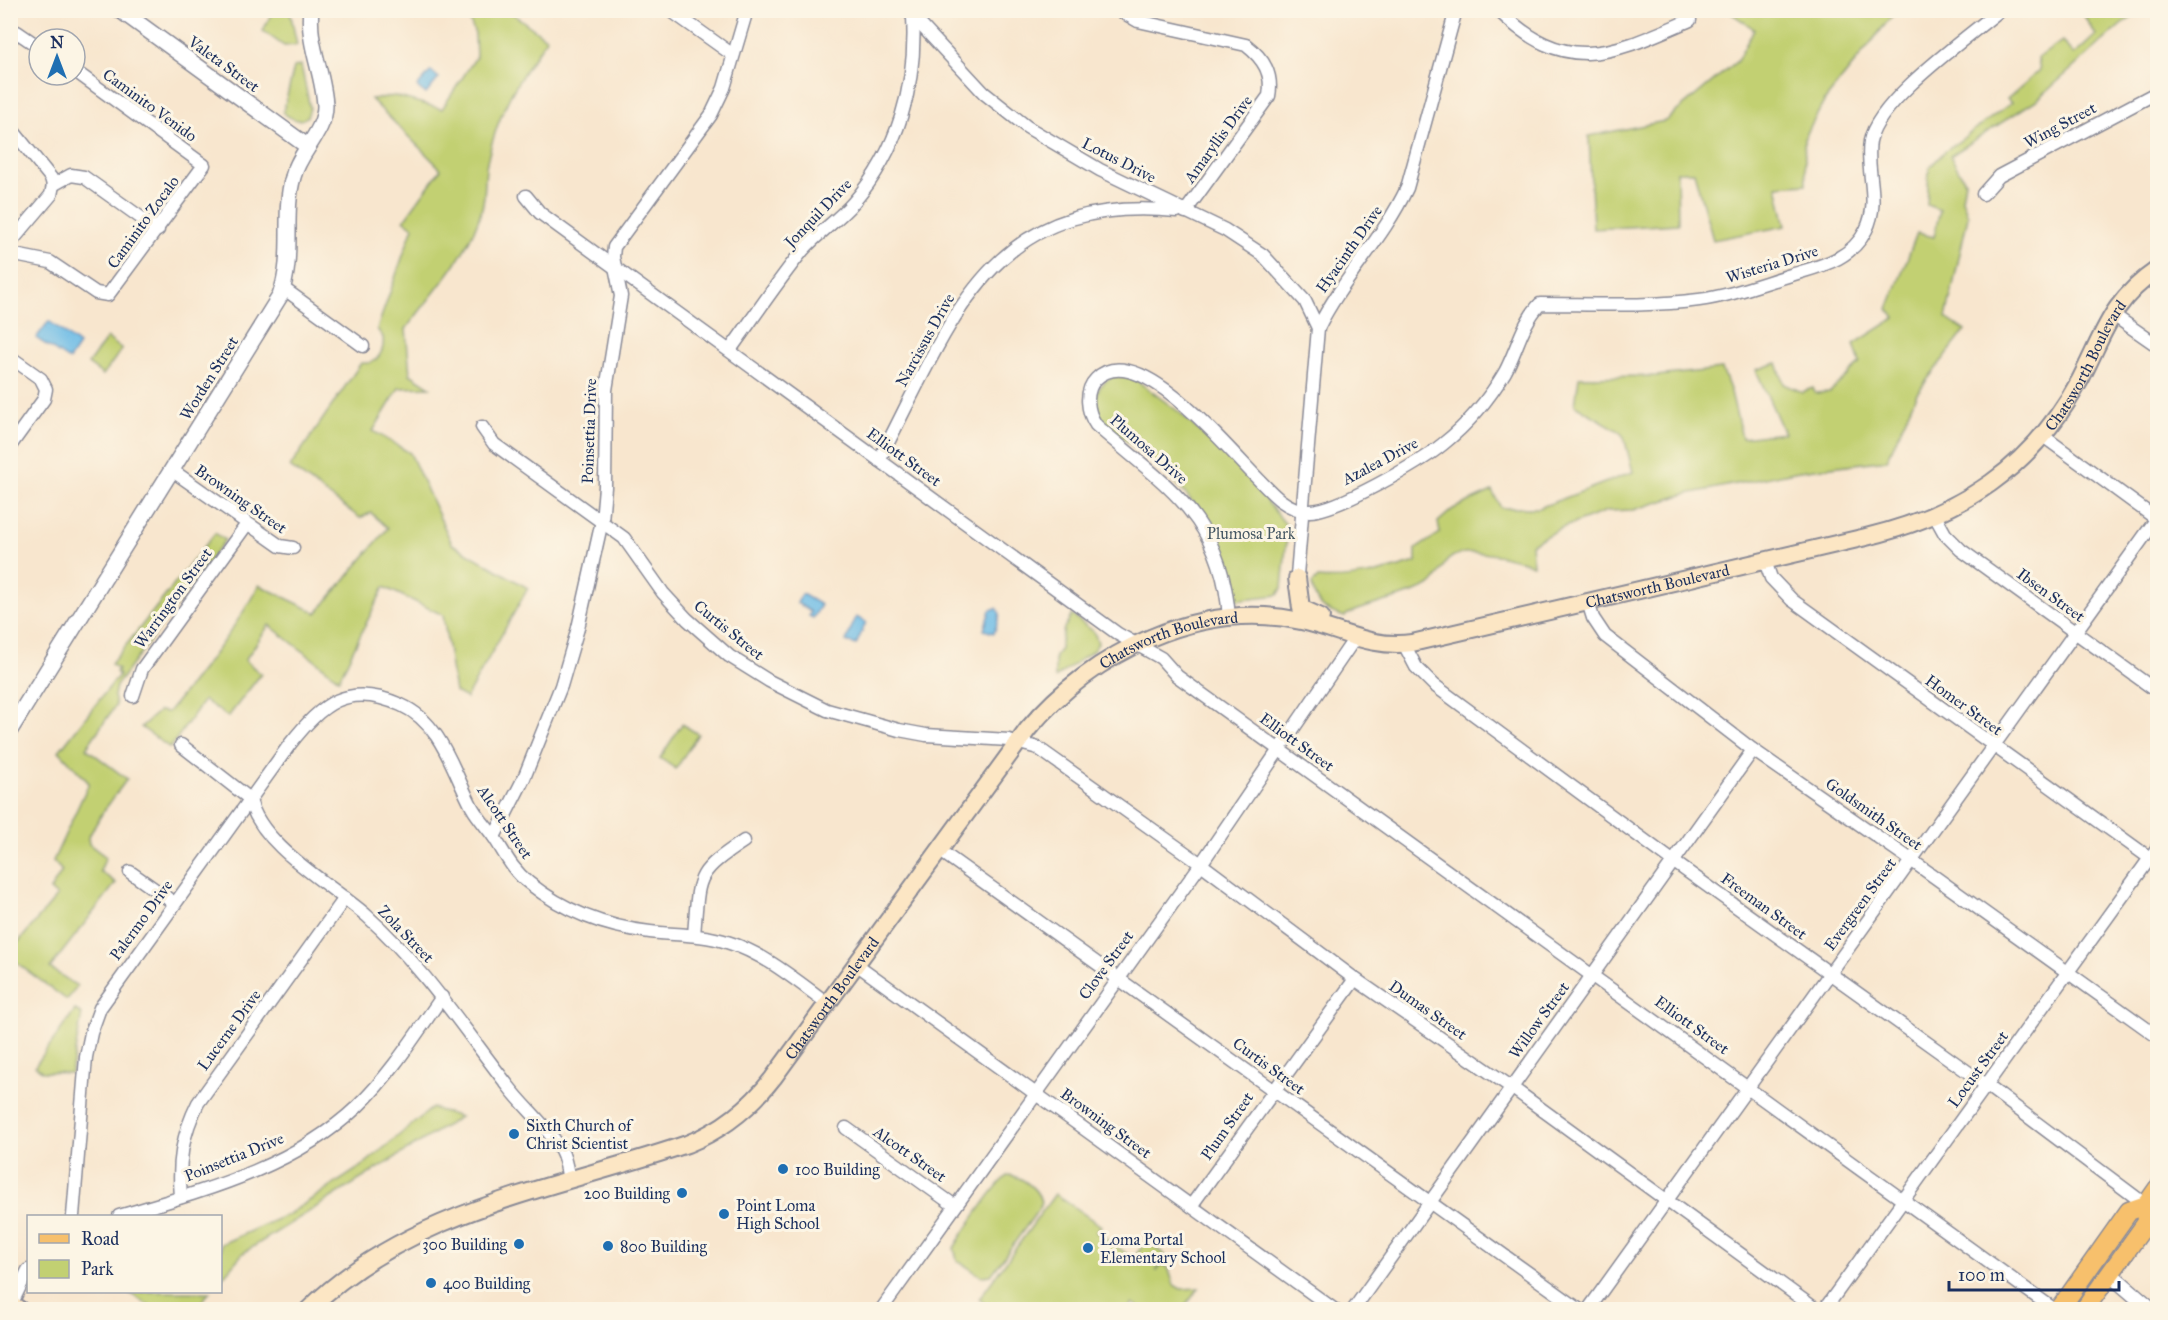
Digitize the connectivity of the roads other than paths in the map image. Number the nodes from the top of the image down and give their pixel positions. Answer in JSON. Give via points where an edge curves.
{"nodes":[{"id":1,"x":120,"y":10,"type":"edge"},
{"id":2,"x":311,"y":10,"type":"edge"},
{"id":3,"x":669,"y":10,"type":"edge"},
{"id":4,"x":747,"y":10,"type":"edge"},
{"id":5,"x":1119,"y":10,"type":"edge"},
{"id":6,"x":1456,"y":10,"type":"edge"},
{"id":7,"x":1498,"y":10,"type":"edge"},
{"id":8,"x":2000,"y":10,"type":"edge"},
{"id":9,"x":910,"y":14,"type":"edge"},
{"id":10,"x":1690,"y":20,"type":"dead end"},
{"id":11,"x":27,"y":39,"type":"edge"},
{"id":12,"x":10,"y":40,"type":"edge"},
{"id":13,"x":733,"y":55,"type":"junction"},
{"id":14,"x":87,"y":80,"type":"edge"},
{"id":15,"x":2157,"y":92,"type":"edge"},
{"id":16,"x":10,"y":127,"type":"edge"},
{"id":17,"x":307,"y":146,"type":"junction"},
{"id":18,"x":204,"y":165,"type":"joint"},
{"id":19,"x":53,"y":185,"type":"junction"},
{"id":20,"x":1983,"y":194,"type":"dead end"},
{"id":21,"x":525,"y":196,"type":"dead end"},
{"id":22,"x":1185,"y":212,"type":"junction"},
{"id":23,"x":158,"y":230,"type":"junction"},
{"id":24,"x":12,"y":250,"type":"edge"},
{"id":25,"x":2157,"y":269,"type":"edge"},
{"id":26,"x":617,"y":270,"type":"junction"},
{"id":27,"x":283,"y":288,"type":"junction"},
{"id":28,"x":1540,"y":304,"type":"joint"},
{"id":29,"x":2112,"y":314,"type":"junction"},
{"id":30,"x":1318,"y":328,"type":"junction"},
{"id":31,"x":363,"y":346,"type":"dead end"},
{"id":32,"x":2157,"y":346,"type":"edge"},
{"id":33,"x":730,"y":350,"type":"junction"},
{"id":34,"x":10,"y":357,"type":"edge"},
{"id":35,"x":482,"y":427,"type":"dead end"},
{"id":36,"x":2043,"y":436,"type":"junction"},
{"id":37,"x":10,"y":446,"type":"edge"},
{"id":38,"x":879,"y":460,"type":"junction"},
{"id":39,"x":172,"y":471,"type":"junction"},
{"id":40,"x":1304,"y":510,"type":"junction"},
{"id":41,"x":1935,"y":516,"type":"junction"},
{"id":42,"x":2157,"y":519,"type":"edge"},
{"id":43,"x":602,"y":521,"type":"junction"},
{"id":44,"x":247,"y":524,"type":"junction"},
{"id":45,"x":293,"y":548,"type":"dead end"},
{"id":46,"x":1765,"y":561,"type":"junction"},
{"id":47,"x":1297,"y":578,"type":"junction"},
{"id":48,"x":1588,"y":602,"type":"junction"},
{"id":49,"x":1229,"y":618,"type":"junction"},
{"id":50,"x":1292,"y":619,"type":"junction"},
{"id":51,"x":2076,"y":633,"type":"junction"},
{"id":52,"x":1347,"y":635,"type":"junction"},
{"id":53,"x":1404,"y":644,"type":"junction"},
{"id":54,"x":1134,"y":645,"type":"junction"},
{"id":55,"x":2157,"y":692,"type":"edge"},
{"id":56,"x":134,"y":696,"type":"dead end"},
{"id":57,"x":348,"y":696,"type":"joint"},
{"id":58,"x":10,"y":730,"type":"edge"},
{"id":59,"x":1018,"y":742,"type":"junction"},
{"id":60,"x":181,"y":745,"type":"dead end"},
{"id":61,"x":1993,"y":746,"type":"junction"},
{"id":62,"x":1279,"y":749,"type":"junction"},
{"id":63,"x":1753,"y":750,"type":"junction"},
{"id":64,"x":250,"y":799,"type":"junction"},
{"id":65,"x":494,"y":837,"type":"junction"},
{"id":66,"x":744,"y":841,"type":"dead end"},
{"id":67,"x":2157,"y":847,"type":"edge"},
{"id":68,"x":939,"y":850,"type":"junction"},
{"id":69,"x":1911,"y":860,"type":"junction"},
{"id":70,"x":2154,"y":861,"type":"edge"},
{"id":71,"x":1674,"y":862,"type":"junction"},
{"id":72,"x":1201,"y":864,"type":"junction"},
{"id":73,"x":130,"y":872,"type":"dead end"},
{"id":74,"x":345,"y":898,"type":"junction"},
{"id":75,"x":174,"y":903,"type":"junction"},
{"id":76,"x":694,"y":935,"type":"junction"},
{"id":77,"x":856,"y":964,"type":"junction"},
{"id":78,"x":2068,"y":973,"type":"junction"},
{"id":79,"x":1593,"y":974,"type":"junction"},
{"id":80,"x":1830,"y":974,"type":"junction"},
{"id":81,"x":1117,"y":978,"type":"junction"},
{"id":82,"x":1355,"y":979,"type":"junction"},
{"id":83,"x":442,"y":997,"type":"junction"},
{"id":84,"x":827,"y":1004,"type":"junction"},
{"id":85,"x":2157,"y":1037,"type":"edge"},
{"id":86,"x":1986,"y":1085,"type":"junction"},
{"id":87,"x":1748,"y":1086,"type":"junction"},
{"id":88,"x":1511,"y":1088,"type":"junction"},
{"id":89,"x":1274,"y":1089,"type":"junction"},
{"id":90,"x":1036,"y":1092,"type":"junction"},
{"id":91,"x":846,"y":1128,"type":"dead end"},
{"id":92,"x":569,"y":1181,"type":"junction"},
{"id":93,"x":2157,"y":1188,"type":"edge"},
{"id":94,"x":181,"y":1197,"type":"junction"},
{"id":95,"x":1904,"y":1199,"type":"junction"},
{"id":96,"x":1666,"y":1201,"type":"junction"},
{"id":97,"x":1429,"y":1202,"type":"junction"},
{"id":98,"x":2146,"y":1205,"type":"junction"},
{"id":99,"x":955,"y":1206,"type":"junction"},
{"id":100,"x":1191,"y":1206,"type":"junction"},
{"id":101,"x":73,"y":1215,"type":"edge"},
{"id":102,"x":122,"y":1215,"type":"edge"},
{"id":103,"x":27,"y":1272,"type":"edge"},
{"id":104,"x":2110,"y":1274,"type":"junction"},
{"id":105,"x":13,"y":1305,"type":"edge"},
{"id":106,"x":308,"y":1310,"type":"edge"},
{"id":107,"x":881,"y":1310,"type":"edge"},
{"id":108,"x":1335,"y":1310,"type":"edge"},
{"id":109,"x":1353,"y":1310,"type":"edge"},
{"id":110,"x":1580,"y":1310,"type":"edge"},
{"id":111,"x":1588,"y":1310,"type":"edge"},
{"id":112,"x":1817,"y":1310,"type":"edge"},
{"id":113,"x":1824,"y":1310,"type":"edge"},
{"id":114,"x":2057,"y":1310,"type":"edge"},
{"id":115,"x":2085,"y":1310,"type":"edge"},
{"id":116,"x":2152,"y":1310,"type":"edge"}],
"edges":[{"from":1,"to":17,"type":"street","name":"Valeta Street"},
{"from":2,"to":17,"type":"street","name":"Worden Street","via":[[311,39],[325,106],[321,124]]},
{"from":3,"to":13,"type":"street"},
{"from":4,"to":13,"type":"street","name":"Poinsettia Drive"},
{"from":5,"to":22,"type":"street","name":"Amaryllis Drive","via":[[1138,21],[1246,45],[1267,68],[1269,96]]},
{"from":6,"to":30,"type":"street","name":"Hyacinth Drive","via":[[1407,188],[1394,215],[1334,296]]},
{"from":7,"to":10,"type":"street","via":[[1537,42],[1586,54],[1623,49]]},
{"from":8,"to":28,"type":"street","name":"Wisteria Drive","via":[[1898,97],[1878,121],[1870,147],[1874,192],[1867,229],[1852,249],[1832,263],[1698,300]]},
{"from":9,"to":22,"type":"street","name":"Lotus Drive","via":[[984,93],[1028,127],[1100,170]]},
{"from":9,"to":33,"type":"street","name":"Jonquil Drive","via":[[914,57],[907,98],[882,165],[852,204],[805,248]]},
{"from":11,"to":12,"type":"street","via":[[17,32]]},
{"from":13,"to":26,"type":"street","name":"Poinsettia Drive","via":[[711,115],[615,247]]},
{"from":14,"to":18,"type":"street","name":"Caminito Venido"},
{"from":15,"to":20,"type":"street","name":"Wing Street","via":[[1999,176]]},
{"from":16,"to":19,"type":"street"},
{"from":17,"to":27,"type":"street","name":"Worden Street","via":[[291,187],[290,248]]},
{"from":18,"to":23,"type":"street","name":"Caminito Zocalo"},
{"from":19,"to":23,"type":"street","via":[[71,175],[84,177]]},
{"from":19,"to":24,"type":"street","via":[[51,195]]},
{"from":21,"to":26,"type":"street","name":"Elliott Street","via":[[540,213]]},
{"from":22,"to":30,"type":"street","name":"Lotus Drive","via":[[1225,230],[1263,255],[1305,302]]},
{"from":22,"to":38,"type":"street","name":"Narcissus Drive","via":[[1138,208],[1085,215],[1045,228],[1010,250],[976,283],[962,304]]},
{"from":23,"to":24,"type":"street","name":"Caminito Zocalo","via":[[105,296],[50,262]]},
{"from":25,"to":29,"type":"main road","name":"Chatsworth Boulevard"},
{"from":26,"to":33,"type":"street","name":"Elliott Street"},
{"from":26,"to":43,"type":"street","name":"Poinsettia Drive","via":[[621,296],[606,390]]},
{"from":27,"to":31,"type":"street"},
{"from":27,"to":39,"type":"street","name":"Worden Street"},
{"from":28,"to":40,"type":"street","name":"Azalea Drive","via":[[1494,389],[1443,444],[1381,483],[1325,508]]},
{"from":29,"to":32,"type":"street"},
{"from":29,"to":36,"type":"main road","name":"Chatsworth Boulevard","via":[[2069,400]]},
{"from":30,"to":40,"type":"street","name":"Hyacinth Drive"},
{"from":33,"to":38,"type":"street","name":"Elliott Street"},
{"from":34,"to":37,"type":"street","via":[[41,379],[46,393]]},
{"from":35,"to":43,"type":"street","name":"Curtis Street","via":[[494,444]]},
{"from":36,"to":41,"type":"main road","name":"Chatsworth Boulevard","via":[[1998,479]]},
{"from":36,"to":42,"type":"street"},
{"from":38,"to":54,"type":"street","name":"Elliott Street"},
{"from":39,"to":44,"type":"street","name":"Browning Street"},
{"from":39,"to":58,"type":"street","name":"Worden Street"},
{"from":40,"to":47,"type":"street","name":"Hyacinth Drive"},
{"from":40,"to":49,"type":"street","name":"Plumosa Drive","via":[[1277,497],[1224,441],[1140,373],[1113,370],[1094,381],[1088,398],[1094,421],[1175,492],[1209,537],[1224,574]]},
{"from":41,"to":46,"type":"main road","name":"Chatsworth Boulevard","via":[[1888,532]]},
{"from":41,"to":51,"type":"street","name":"Ibsen Street","via":[[1961,550]]},
{"from":42,"to":51,"type":"street","name":"Evergreen Street"},
{"from":43,"to":59,"type":"street","name":"Curtis Street","via":[[626,540],[663,593],[687,619],[729,656],[779,687],[827,710],[899,730]]},
{"from":43,"to":65,"type":"street","name":"Poinsettia Drive","via":[[564,675],[524,778]]},
{"from":44,"to":45,"type":"street","name":"Browning Street","via":[[280,546]]},
{"from":44,"to":56,"type":"street","name":"Warrington Street","via":[[142,669]]},
{"from":46,"to":48,"type":"main road","name":"Chatsworth Boulevard"},
{"from":46,"to":61,"type":"street","name":"Homer Street","via":[[1771,578],[1786,596]]},
{"from":47,"to":50,"type":"street","name":"Hyacinth Drive"},
{"from":47,"to":52,"type":"main road","via":[[1302,610],[1327,619]]},
{"from":48,"to":53,"type":"main road","name":"Chatsworth Boulevard"},
{"from":48,"to":63,"type":"street","name":"Goldsmith Street","via":[[1605,636]]},
{"from":49,"to":50,"type":"main road","name":"Chatsworth Boulevard"},
{"from":49,"to":54,"type":"main road","name":"Chatsworth Boulevard","via":[[1186,627]]},
{"from":50,"to":52,"type":"main road","name":"Chatsworth Boulevard"},
{"from":51,"to":55,"type":"street","name":"Ibsen Street"},
{"from":51,"to":61,"type":"street","name":"Evergreen Street"},
{"from":52,"to":53,"type":"main road","name":"Chatsworth Boulevard","via":[[1378,644]]},
{"from":52,"to":62,"type":"street","name":"Clove Street"},
{"from":53,"to":71,"type":"street","name":"Freeman Street","via":[[1416,667],[1434,685]]},
{"from":54,"to":59,"type":"main road","name":"Chatsworth Boulevard","via":[[1065,690]]},
{"from":54,"to":62,"type":"street","name":"Elliott Street","via":[[1161,658],[1177,676]]},
{"from":57,"to":64,"type":"street","name":"Palermo Drive","via":[[324,706],[307,723]]},
{"from":57,"to":65,"type":"street","name":"Alcott Street","via":[[379,697],[404,706],[421,719],[443,746],[472,807]]},
{"from":59,"to":68,"type":"main road","name":"Chatsworth Boulevard"},
{"from":59,"to":72,"type":"street","name":"Dumas Street","via":[[1038,748]]},
{"from":60,"to":64,"type":"street","name":"Zola Street"},
{"from":61,"to":69,"type":"street","name":"Evergreen Street"},
{"from":61,"to":70,"type":"street","name":"Homer Street"},
{"from":62,"to":72,"type":"street","name":"Clove Street"},
{"from":62,"to":79,"type":"street","name":"Elliott Street"},
{"from":63,"to":69,"type":"street","name":"Goldsmith Street"},
{"from":63,"to":71,"type":"street","name":"Willow Street"},
{"from":64,"to":74,"type":"street","name":"Zola Street","via":[[253,812],[268,832]]},
{"from":64,"to":75,"type":"street","name":"Palermo Drive"},
{"from":65,"to":76,"type":"street","name":"Alcott Street","via":[[512,867],[546,895],[573,910],[612,926]]},
{"from":66,"to":76,"type":"street","via":[[703,873]]},
{"from":67,"to":70,"type":"street","name":"Locust Street"},
{"from":68,"to":77,"type":"main road","name":"Chatsworth Boulevard"},
{"from":68,"to":81,"type":"street","name":"Curtis Street"},
{"from":69,"to":78,"type":"street","name":"Goldsmith Street"},
{"from":69,"to":80,"type":"street","name":"Evergreen Street"},
{"from":70,"to":78,"type":"street","name":"Locust Street"},
{"from":71,"to":79,"type":"street","name":"Willow Street"},
{"from":71,"to":80,"type":"street","name":"Freeman Street"},
{"from":72,"to":81,"type":"street","name":"Clove Street"},
{"from":72,"to":82,"type":"street","name":"Dumas Street"},
{"from":73,"to":75,"type":"street"},
{"from":74,"to":83,"type":"street","name":"Zola Street","via":[[392,939]]},
{"from":74,"to":94,"type":"street","name":"Lucerne Drive","via":[[198,1103],[179,1159]]},
{"from":75,"to":101,"type":"street","name":"Palermo Drive","via":[[112,989],[94,1021],[86,1057]]},
{"from":76,"to":84,"type":"street","name":"Alcott Street","via":[[747,949]]},
{"from":77,"to":84,"type":"main road","name":"Chatsworth Boulevard"},
{"from":77,"to":90,"type":"street","name":"Browning Street"},
{"from":78,"to":85,"type":"street","name":"Goldsmith Street"},
{"from":78,"to":86,"type":"street","name":"Locust Street"},
{"from":79,"to":87,"type":"street","name":"Elliott Street"},
{"from":79,"to":88,"type":"street","name":"Willow Street"},
{"from":80,"to":86,"type":"street","name":"Freeman Street"},
{"from":80,"to":87,"type":"street","name":"Evergreen Street"},
{"from":81,"to":89,"type":"street","name":"Curtis Street"},
{"from":81,"to":90,"type":"street","name":"Clove Street"},
{"from":82,"to":88,"type":"street","name":"Dumas Street"},
{"from":82,"to":89,"type":"street","name":"Plum Street"},
{"from":83,"to":92,"type":"street","name":"Zola Street","via":[[510,1089],[558,1144]]},
{"from":83,"to":94,"type":"street","name":"Poinsettia Drive","via":[[386,1074],[335,1126],[274,1162]]},
{"from":84,"to":92,"type":"main road","name":"Chatsworth Boulevard","via":[[760,1095],[718,1129],[687,1144]]},
{"from":86,"to":95,"type":"street","name":"Locust Street"},
{"from":86,"to":98,"type":"street","name":"Freeman Street"},
{"from":87,"to":95,"type":"street","name":"Elliott Street"},
{"from":87,"to":96,"type":"street","name":"Evergreen Street"},
{"from":88,"to":96,"type":"street","name":"Dumas Street"},
{"from":88,"to":97,"type":"street","name":"Willow Street"},
{"from":89,"to":97,"type":"street","name":"Curtis Street"},
{"from":89,"to":100,"type":"street","name":"Plum Street"},
{"from":90,"to":99,"type":"street","name":"Clove Street"},
{"from":90,"to":100,"type":"street","name":"Browning Street"},
{"from":91,"to":99,"type":"street","name":"Alcott Street"},
{"from":92,"to":106,"type":"main road","name":"Chatsworth Boulevard","via":[[477,1209],[422,1233],[364,1265]]},
{"from":93,"to":98,"type":"main road"},
{"from":94,"to":102,"type":"street","name":"Poinsettia Drive"},
{"from":95,"to":113,"type":"street","name":"Locust Street"},
{"from":95,"to":114,"type":"street","name":"Elliott Street"},
{"from":96,"to":111,"type":"street","name":"Evergreen Street"},
{"from":96,"to":112,"type":"street","name":"Dumas Street"},
{"from":97,"to":109,"type":"street","name":"Willow Street"},
{"from":97,"to":110,"type":"street","name":"Curtis Street"},
{"from":98,"to":104,"type":"main road","via":[[2147,1222]]},
{"from":98,"to":114,"type":"main road","via":[[2129,1211]]},
{"from":99,"to":107,"type":"street","name":"Clove Street"},
{"from":100,"to":108,"type":"street","name":"Browning Street"},
{"from":103,"to":105,"type":"street"},
{"from":104,"to":115,"type":"main road"},
{"from":104,"to":116,"type":"street"}]}
